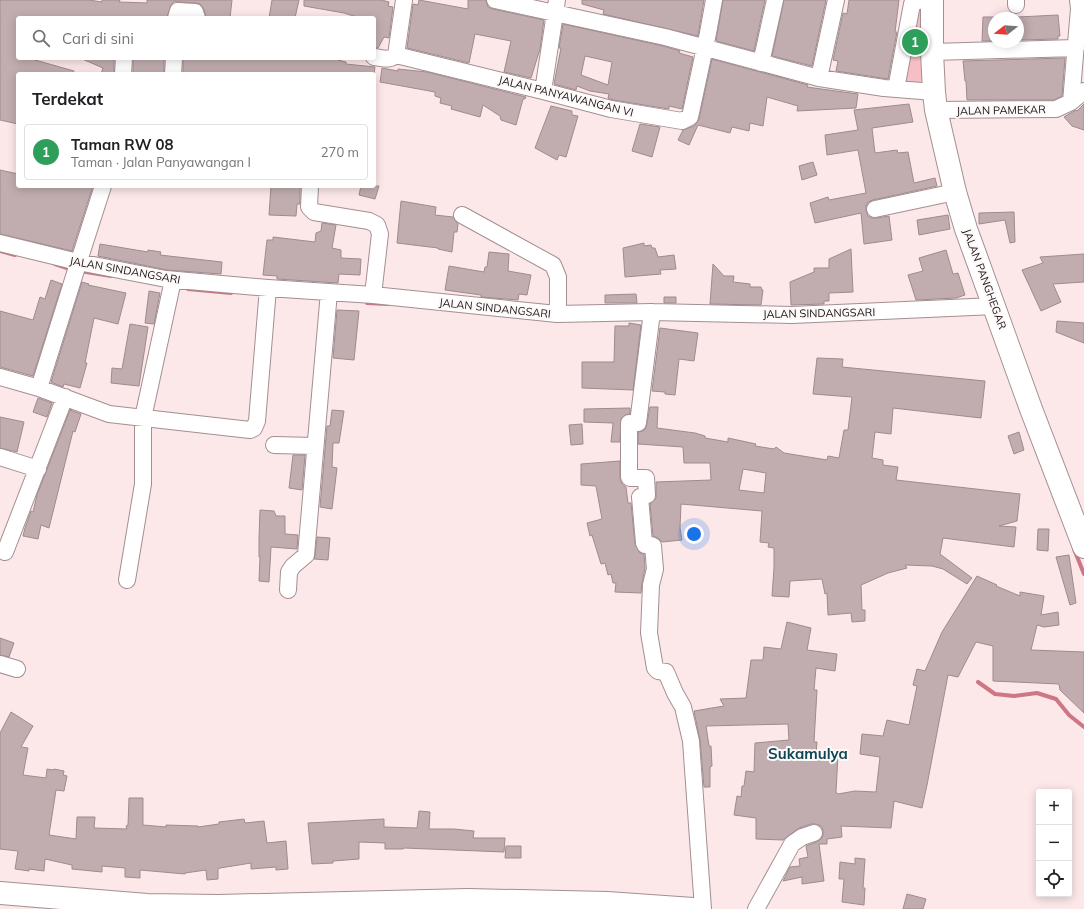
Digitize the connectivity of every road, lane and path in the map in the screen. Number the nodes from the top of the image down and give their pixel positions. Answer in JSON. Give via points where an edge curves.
{"nodes":[{"id":1,"x":404,"y":0,"type":"edge"},
{"id":2,"x":495,"y":0,"type":"edge"},
{"id":3,"x":714,"y":0,"type":"edge"},
{"id":4,"x":775,"y":0,"type":"edge"},
{"id":5,"x":836,"y":0,"type":"edge"},
{"id":6,"x":923,"y":0,"type":"edge"},
{"id":7,"x":942,"y":0,"type":"edge"},
{"id":8,"x":1080,"y":5,"type":"edge"},
{"id":9,"x":556,"y":6,"type":"edge"},
{"id":10,"x":936,"y":8,"type":"edge"},
{"id":11,"x":177,"y":16,"type":"edge"},
{"id":12,"x":196,"y":16,"type":"edge"},
{"id":13,"x":705,"y":48,"type":"junction"},
{"id":14,"x":1076,"y":48,"type":"junction"},
{"id":15,"x":932,"y":52,"type":"junction"},
{"id":16,"x":396,"y":54,"type":"junction"},
{"id":17,"x":376,"y":57,"type":"edge"},
{"id":18,"x":124,"y":60,"type":"edge"},
{"id":19,"x":174,"y":60,"type":"edge"},
{"id":20,"x":761,"y":63,"type":"junction"},
{"id":21,"x":123,"y":72,"type":"edge"},
{"id":22,"x":173,"y":72,"type":"edge"},
{"id":23,"x":820,"y":78,"type":"junction"},
{"id":24,"x":896,"y":89,"type":"junction"},
{"id":25,"x":544,"y":91,"type":"junction"},
{"id":26,"x":1084,"y":91,"type":"edge"},
{"id":27,"x":935,"y":101,"type":"junction"},
{"id":28,"x":1071,"y":102,"type":"junction"},
{"id":29,"x":102,"y":188,"type":"edge"},
{"id":30,"x":310,"y":188,"type":"edge"},
{"id":31,"x":955,"y":192,"type":"junction"},
{"id":32,"x":874,"y":209,"type":"dead end"},
{"id":33,"x":462,"y":215,"type":"dead end"},
{"id":34,"x":0,"y":243,"type":"edge"},
{"id":35,"x":76,"y":268,"type":"junction"},
{"id":36,"x":173,"y":280,"type":"junction"},
{"id":37,"x":268,"y":288,"type":"junction"},
{"id":38,"x":329,"y":292,"type":"junction"},
{"id":39,"x":373,"y":294,"type":"junction"},
{"id":40,"x":995,"y":306,"type":"junction"},
{"id":41,"x":652,"y":312,"type":"junction"},
{"id":42,"x":557,"y":314,"type":"junction"},
{"id":43,"x":0,"y":377,"type":"edge"},
{"id":44,"x":39,"y":388,"type":"junction"},
{"id":45,"x":65,"y":397,"type":"junction"},
{"id":46,"x":143,"y":418,"type":"junction"},
{"id":47,"x":274,"y":445,"type":"dead end"},
{"id":48,"x":315,"y":446,"type":"junction"},
{"id":49,"x":0,"y":457,"type":"edge"},
{"id":50,"x":38,"y":469,"type":"junction"},
{"id":51,"x":1084,"y":547,"type":"edge"},
{"id":52,"x":5,"y":552,"type":"dead end"},
{"id":53,"x":127,"y":580,"type":"dead end"},
{"id":54,"x":288,"y":590,"type":"dead end"},
{"id":55,"x":0,"y":664,"type":"edge"},
{"id":56,"x":17,"y":669,"type":"dead end"},
{"id":57,"x":814,"y":832,"type":"dead end"},
{"id":58,"x":0,"y":893,"type":"edge"},
{"id":59,"x":693,"y":909,"type":"edge"},
{"id":60,"x":703,"y":909,"type":"edge"},
{"id":61,"x":756,"y":909,"type":"edge"}],
"edges":[{"from":1,"to":16,"type":"street"},
{"from":2,"to":9,"type":"street","name":"JALAN PAMEKAR"},
{"from":3,"to":13,"type":"street"},
{"from":4,"to":20,"type":"street"},
{"from":5,"to":23,"type":"street"},
{"from":6,"to":24,"type":"street","via":[[912,4]]},
{"from":7,"to":10,"type":"street"},
{"from":8,"to":14,"type":"street"},
{"from":9,"to":13,"type":"street","name":"JALAN PAMEKAR"},
{"from":9,"to":25,"type":"street"},
{"from":10,"to":15,"type":"main road","name":"JALAN PANGHEGAR"},
{"from":11,"to":12,"type":"street","via":[[178,11],[182,10],[195,12]]},
{"from":13,"to":20,"type":"street","name":"JALAN PAMEKAR"},
{"from":13,"to":25,"type":"street","name":"JALAN PANYAWANGAN VI","via":[[690,117],[682,121],[611,109]]},
{"from":14,"to":15,"type":"street"},
{"from":14,"to":28,"type":"street"},
{"from":15,"to":27,"type":"main road","name":"JALAN PANGHEGAR"},
{"from":16,"to":17,"type":"street","name":"JALAN PANYAWANGAN VI","via":[[387,59]]},
{"from":16,"to":25,"type":"street","name":"JALAN PANYAWANGAN VI"},
{"from":18,"to":21,"type":"street"},
{"from":19,"to":22,"type":"street"},
{"from":20,"to":23,"type":"street","name":"JALAN PAMEKAR"},
{"from":23,"to":24,"type":"street","name":"JALAN PAMEKAR"},
{"from":24,"to":27,"type":"street","name":"JALAN PAMEKAR"},
{"from":26,"to":28,"type":"street","name":"JALAN PAMEKAR"},
{"from":27,"to":28,"type":"street","name":"JALAN PAMEKAR","via":[[1056,109]]},
{"from":27,"to":31,"type":"main road","name":"JALAN PANGHEGAR"},
{"from":29,"to":35,"type":"street"},
{"from":30,"to":39,"type":"street","via":[[309,207],[314,212],[369,221],[378,225],[380,234]]},
{"from":31,"to":32,"type":"street"},
{"from":31,"to":40,"type":"main road","name":"JALAN PANGHEGAR"},
{"from":33,"to":42,"type":"street","via":[[553,265],[558,277]]},
{"from":34,"to":35,"type":"street","name":"JALAN SINDANGSARI"},
{"from":35,"to":36,"type":"street","name":"JALAN SINDANGSARI"},
{"from":35,"to":44,"type":"street"},
{"from":36,"to":37,"type":"street","name":"JALAN SINDANGSARI"},
{"from":36,"to":46,"type":"street"},
{"from":37,"to":38,"type":"street","name":"JALAN SINDANGSARI"},
{"from":37,"to":46,"type":"street","via":[[257,421],[254,428],[245,430]]},
{"from":38,"to":39,"type":"street","name":"JALAN SINDANGSARI"},
{"from":38,"to":48,"type":"street"},
{"from":39,"to":42,"type":"street","name":"JALAN SINDANGSARI"},
{"from":40,"to":41,"type":"street","name":"JALAN SINDANGSARI","via":[[792,315]]},
{"from":40,"to":51,"type":"main road","name":"JALAN PANGHEGAR"},
{"from":41,"to":42,"type":"street","name":"JALAN SINDANGSARI"},
{"from":41,"to":60,"type":"street","via":[[638,423],[629,423],[629,477],[646,478],[647,495],[640,497],[640,504],[644,543],[652,545],[655,569],[651,585],[649,633],[655,668],[666,672],[683,707],[691,741]]},
{"from":43,"to":44,"type":"street"},
{"from":44,"to":45,"type":"street"},
{"from":45,"to":46,"type":"street","via":[[101,412]]},
{"from":45,"to":50,"type":"street"},
{"from":46,"to":53,"type":"street","via":[[143,484]]},
{"from":47,"to":48,"type":"street"},
{"from":48,"to":54,"type":"street","via":[[306,555],[289,572]]},
{"from":49,"to":50,"type":"street"},
{"from":50,"to":52,"type":"street"},
{"from":55,"to":56,"type":"street"},
{"from":57,"to":61,"type":"street","via":[[792,844]]},
{"from":58,"to":59,"type":"main road","via":[[147,905],[218,906],[468,900],[607,903]]}]}
